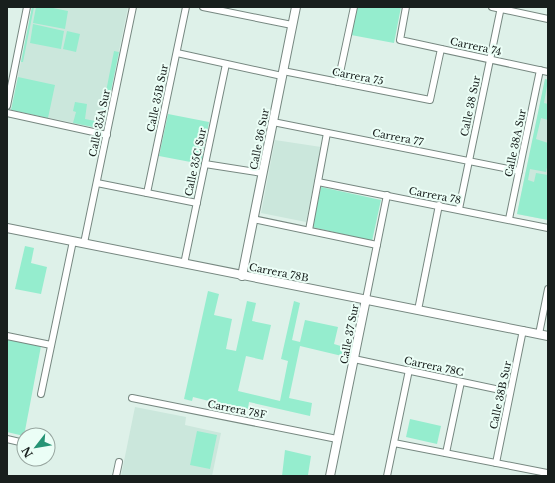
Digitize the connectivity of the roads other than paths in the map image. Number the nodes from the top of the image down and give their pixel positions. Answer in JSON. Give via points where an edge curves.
{"nodes":[{"id":1,"x":27,"y":7,"type":"edge"},
{"id":2,"x":132,"y":7,"type":"edge"},
{"id":3,"x":186,"y":7,"type":"edge"},
{"id":4,"x":203,"y":7,"type":"edge"},
{"id":5,"x":237,"y":7,"type":"edge"},
{"id":6,"x":296,"y":7,"type":"edge"},
{"id":7,"x":354,"y":7,"type":"edge"},
{"id":8,"x":406,"y":7,"type":"edge"},
{"id":9,"x":492,"y":7,"type":"edge"},
{"id":10,"x":501,"y":8,"type":"edge"},
{"id":11,"x":236,"y":14,"type":"junction"},
{"id":12,"x":548,"y":19,"type":"edge"},
{"id":13,"x":292,"y":25,"type":"junction"},
{"id":14,"x":441,"y":49,"type":"junction"},
{"id":15,"x":176,"y":53,"type":"junction"},
{"id":16,"x":490,"y":60,"type":"junction"},
{"id":17,"x":226,"y":64,"type":"junction"},
{"id":18,"x":540,"y":70,"type":"junction"},
{"id":19,"x":548,"y":72,"type":"edge"},
{"id":20,"x":282,"y":73,"type":"junction"},
{"id":21,"x":338,"y":82,"type":"junction"},
{"id":22,"x":7,"y":106,"type":"edge"},
{"id":23,"x":7,"y":113,"type":"edge"},
{"id":24,"x":273,"y":122,"type":"junction"},
{"id":25,"x":328,"y":133,"type":"junction"},
{"id":26,"x":106,"y":134,"type":"junction"},
{"id":27,"x":469,"y":161,"type":"junction"},
{"id":28,"x":205,"y":164,"type":"junction"},
{"id":29,"x":519,"y":171,"type":"junction"},
{"id":30,"x":262,"y":173,"type":"junction"},
{"id":31,"x":318,"y":182,"type":"junction"},
{"id":32,"x":97,"y":183,"type":"junction"},
{"id":33,"x":147,"y":193,"type":"junction"},
{"id":34,"x":387,"y":195,"type":"junction"},
{"id":35,"x":197,"y":203,"type":"junction"},
{"id":36,"x":438,"y":205,"type":"junction"},
{"id":37,"x":459,"y":210,"type":"junction"},
{"id":38,"x":254,"y":219,"type":"junction"},
{"id":39,"x":509,"y":219,"type":"junction"},
{"id":40,"x":7,"y":228,"type":"edge"},
{"id":41,"x":548,"y":228,"type":"edge"},
{"id":42,"x":309,"y":230,"type":"junction"},
{"id":43,"x":73,"y":241,"type":"junction"},
{"id":44,"x":84,"y":244,"type":"junction"},
{"id":45,"x":377,"y":245,"type":"junction"},
{"id":46,"x":184,"y":264,"type":"junction"},
{"id":47,"x":242,"y":276,"type":"junction"},
{"id":48,"x":548,"y":289,"type":"edge"},
{"id":49,"x":366,"y":299,"type":"junction"},
{"id":50,"x":418,"y":310,"type":"junction"},
{"id":51,"x":523,"y":330,"type":"junction"},
{"id":52,"x":539,"y":334,"type":"junction"},
{"id":53,"x":7,"y":336,"type":"edge"},
{"id":54,"x":548,"y":336,"type":"edge"},
{"id":55,"x":52,"y":345,"type":"junction"},
{"id":56,"x":354,"y":359,"type":"junction"},
{"id":57,"x":409,"y":370,"type":"junction"},
{"id":58,"x":461,"y":382,"type":"junction"},
{"id":59,"x":510,"y":392,"type":"junction"},
{"id":60,"x":42,"y":394,"type":"dead end"},
{"id":61,"x":132,"y":398,"type":"dead end"},
{"id":62,"x":338,"y":439,"type":"junction"},
{"id":63,"x":394,"y":443,"type":"junction"},
{"id":64,"x":446,"y":453,"type":"junction"},
{"id":65,"x":119,"y":462,"type":"dead end"},
{"id":66,"x":496,"y":463,"type":"junction"},
{"id":67,"x":547,"y":473,"type":"edge"},
{"id":68,"x":116,"y":476,"type":"edge"},
{"id":69,"x":330,"y":476,"type":"edge"},
{"id":70,"x":387,"y":476,"type":"edge"}],
"edges":[{"from":1,"to":22,"type":"street"},
{"from":2,"to":26,"type":"street","name":"Calle 35A Sur"},
{"from":3,"to":15,"type":"street","name":"Calle 35B Sur"},
{"from":4,"to":11,"type":"street"},
{"from":5,"to":11,"type":"street"},
{"from":6,"to":13,"type":"street","name":"Calle 36 Sur"},
{"from":7,"to":21,"type":"street"},
{"from":8,"to":14,"type":"street","name":"Carrera 74","via":[[400,40]]},
{"from":9,"to":10,"type":"street"},
{"from":10,"to":12,"type":"street"},
{"from":10,"to":16,"type":"street","name":"Calle 38 Sur"},
{"from":11,"to":13,"type":"street"},
{"from":13,"to":20,"type":"street","name":"Calle 36 Sur"},
{"from":14,"to":16,"type":"street","name":"Carrera 74"},
{"from":14,"to":21,"type":"street","name":"Carrera 75","via":[[430,100]]},
{"from":15,"to":17,"type":"street","name":"Carrera 75"},
{"from":15,"to":33,"type":"street","name":"Calle 35B Sur"},
{"from":16,"to":18,"type":"street","name":"Carrera 74"},
{"from":16,"to":27,"type":"street","name":"Calle 38 Sur"},
{"from":17,"to":20,"type":"street","name":"Carrera 75"},
{"from":17,"to":28,"type":"street","name":"Calle 35C Sur"},
{"from":18,"to":19,"type":"street","name":"Carrera 74"},
{"from":18,"to":29,"type":"street","name":"Calle 38A Sur"},
{"from":20,"to":21,"type":"street","name":"Carrera 75"},
{"from":20,"to":24,"type":"street","name":"Calle 36 Sur"},
{"from":23,"to":26,"type":"street"},
{"from":24,"to":25,"type":"street","name":"Carrera 77"},
{"from":24,"to":30,"type":"street","name":"Calle 36 Sur"},
{"from":25,"to":27,"type":"street","name":"Carrera 77"},
{"from":25,"to":31,"type":"street"},
{"from":26,"to":32,"type":"street","name":"Calle 35A Sur"},
{"from":27,"to":29,"type":"street","name":"Carrera 77"},
{"from":27,"to":37,"type":"street","name":"Calle 38 Sur"},
{"from":28,"to":30,"type":"street"},
{"from":28,"to":35,"type":"street","name":"Calle 35C Sur"},
{"from":29,"to":39,"type":"street","name":"Calle 38A Sur"},
{"from":30,"to":38,"type":"street","name":"Calle 36 Sur"},
{"from":31,"to":34,"type":"street","name":"Carrera 78"},
{"from":31,"to":42,"type":"street"},
{"from":32,"to":33,"type":"street"},
{"from":32,"to":44,"type":"street","name":"Calle 35A Sur"},
{"from":33,"to":35,"type":"street"},
{"from":34,"to":36,"type":"street","name":"Carrera 78"},
{"from":34,"to":45,"type":"street","name":"Calle 37 Sur"},
{"from":35,"to":46,"type":"street","name":"Calle 35C Sur"},
{"from":36,"to":37,"type":"street","name":"Carrera 78"},
{"from":36,"to":50,"type":"street"},
{"from":37,"to":39,"type":"street","name":"Carrera 78"},
{"from":38,"to":42,"type":"street"},
{"from":38,"to":47,"type":"street","name":"Calle 36 Sur"},
{"from":39,"to":41,"type":"street","name":"Carrera 78"},
{"from":40,"to":43,"type":"street","name":"Carrera 78B"},
{"from":42,"to":45,"type":"street"},
{"from":43,"to":44,"type":"street","name":"Carrera 78B"},
{"from":43,"to":55,"type":"street"},
{"from":44,"to":46,"type":"street","name":"Carrera 78B"},
{"from":45,"to":49,"type":"street","name":"Calle 37 Sur"},
{"from":46,"to":47,"type":"street","name":"Carrera 78B"},
{"from":47,"to":49,"type":"street","name":"Carrera 78B"},
{"from":48,"to":52,"type":"street"},
{"from":49,"to":50,"type":"street","name":"Carrera 78B"},
{"from":49,"to":56,"type":"street","name":"Calle 37 Sur"},
{"from":50,"to":51,"type":"street","name":"Carrera 78B"},
{"from":51,"to":52,"type":"street","name":"Carrera 78B"},
{"from":51,"to":59,"type":"street","name":"Calle 38B Sur"},
{"from":52,"to":54,"type":"street","name":"Carrera 78B"},
{"from":53,"to":55,"type":"street"},
{"from":55,"to":60,"type":"street"},
{"from":56,"to":57,"type":"street","name":"Carrera 78C"},
{"from":56,"to":62,"type":"street","name":"Calle 37 Sur"},
{"from":57,"to":58,"type":"street","name":"Carrera 78C"},
{"from":57,"to":63,"type":"street"},
{"from":58,"to":59,"type":"street","name":"Carrera 78C"},
{"from":58,"to":64,"type":"street"},
{"from":59,"to":66,"type":"street","name":"Calle 38B Sur"},
{"from":61,"to":62,"type":"street","name":"Carrera 78F"},
{"from":62,"to":69,"type":"street","name":"Calle 37 Sur"},
{"from":63,"to":64,"type":"street"},
{"from":63,"to":70,"type":"street"},
{"from":64,"to":66,"type":"street"},
{"from":65,"to":68,"type":"street"},
{"from":66,"to":67,"type":"street"}]}
